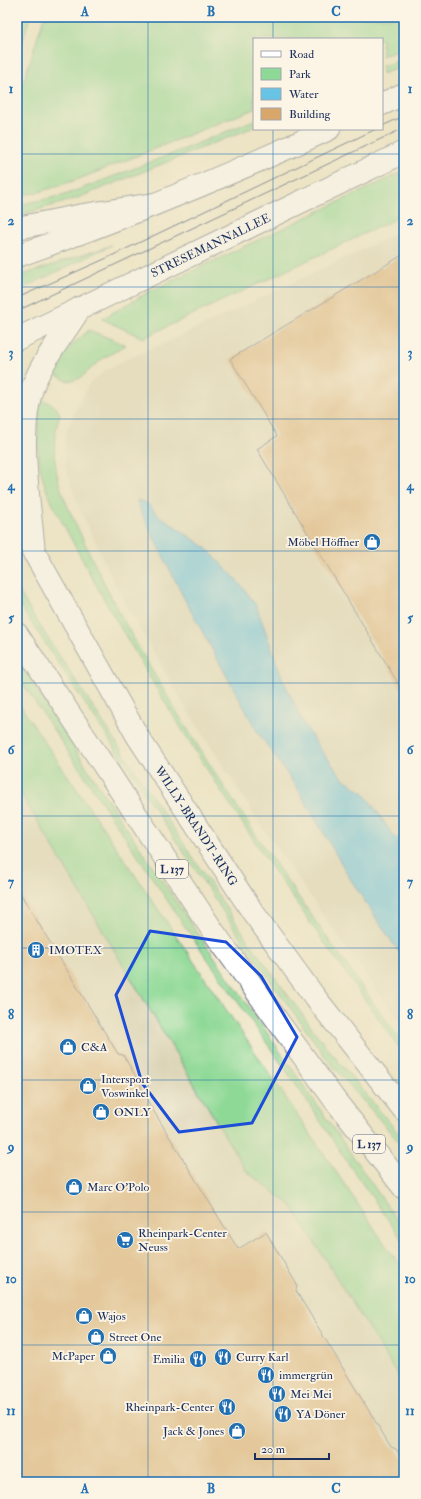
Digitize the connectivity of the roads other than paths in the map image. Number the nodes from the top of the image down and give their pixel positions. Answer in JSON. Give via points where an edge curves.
{"nodes":[{"id":1,"x":404,"y":94,"type":"edge"},
{"id":2,"x":383,"y":104,"type":"edge"},
{"id":3,"x":326,"y":130,"type":"edge"},
{"id":4,"x":404,"y":152,"type":"edge"},
{"id":5,"x":154,"y":204,"type":"junction"},
{"id":6,"x":17,"y":228,"type":"edge"},
{"id":7,"x":17,"y":256,"type":"edge"},
{"id":8,"x":80,"y":308,"type":"junction"},
{"id":9,"x":17,"y":339,"type":"edge"},
{"id":10,"x":17,"y":522,"type":"edge"},
{"id":11,"x":34,"y":553,"type":"junction"},
{"id":12,"x":17,"y":634,"type":"edge"},
{"id":13,"x":404,"y":1110,"type":"edge"},
{"id":14,"x":404,"y":1188,"type":"edge"}],
"edges":[{"from":1,"to":2,"type":"main road"},
{"from":3,"to":5,"type":"main road","via":[[273,155]]},
{"from":4,"to":8,"type":"main road","name":"STRESEMANNALLEE"},
{"from":5,"to":6,"type":"main road","via":[[83,214]]},
{"from":5,"to":7,"type":"main road"},
{"from":8,"to":9,"type":"main road","name":"STRESEMANNALLEE"},
{"from":8,"to":11,"type":"main road","via":[[46,361],[34,384],[27,409],[24,440]]},
{"from":10,"to":11,"type":"main road","name":"WILLY-BRANDT-RING"},
{"from":11,"to":13,"type":"main road","name":"WILLY-BRANDT-RING","via":[[138,737],[252,911],[314,996]]},
{"from":12,"to":14,"type":"main road","number":"L 137","via":[[215,934],[334,1099]]}]}
